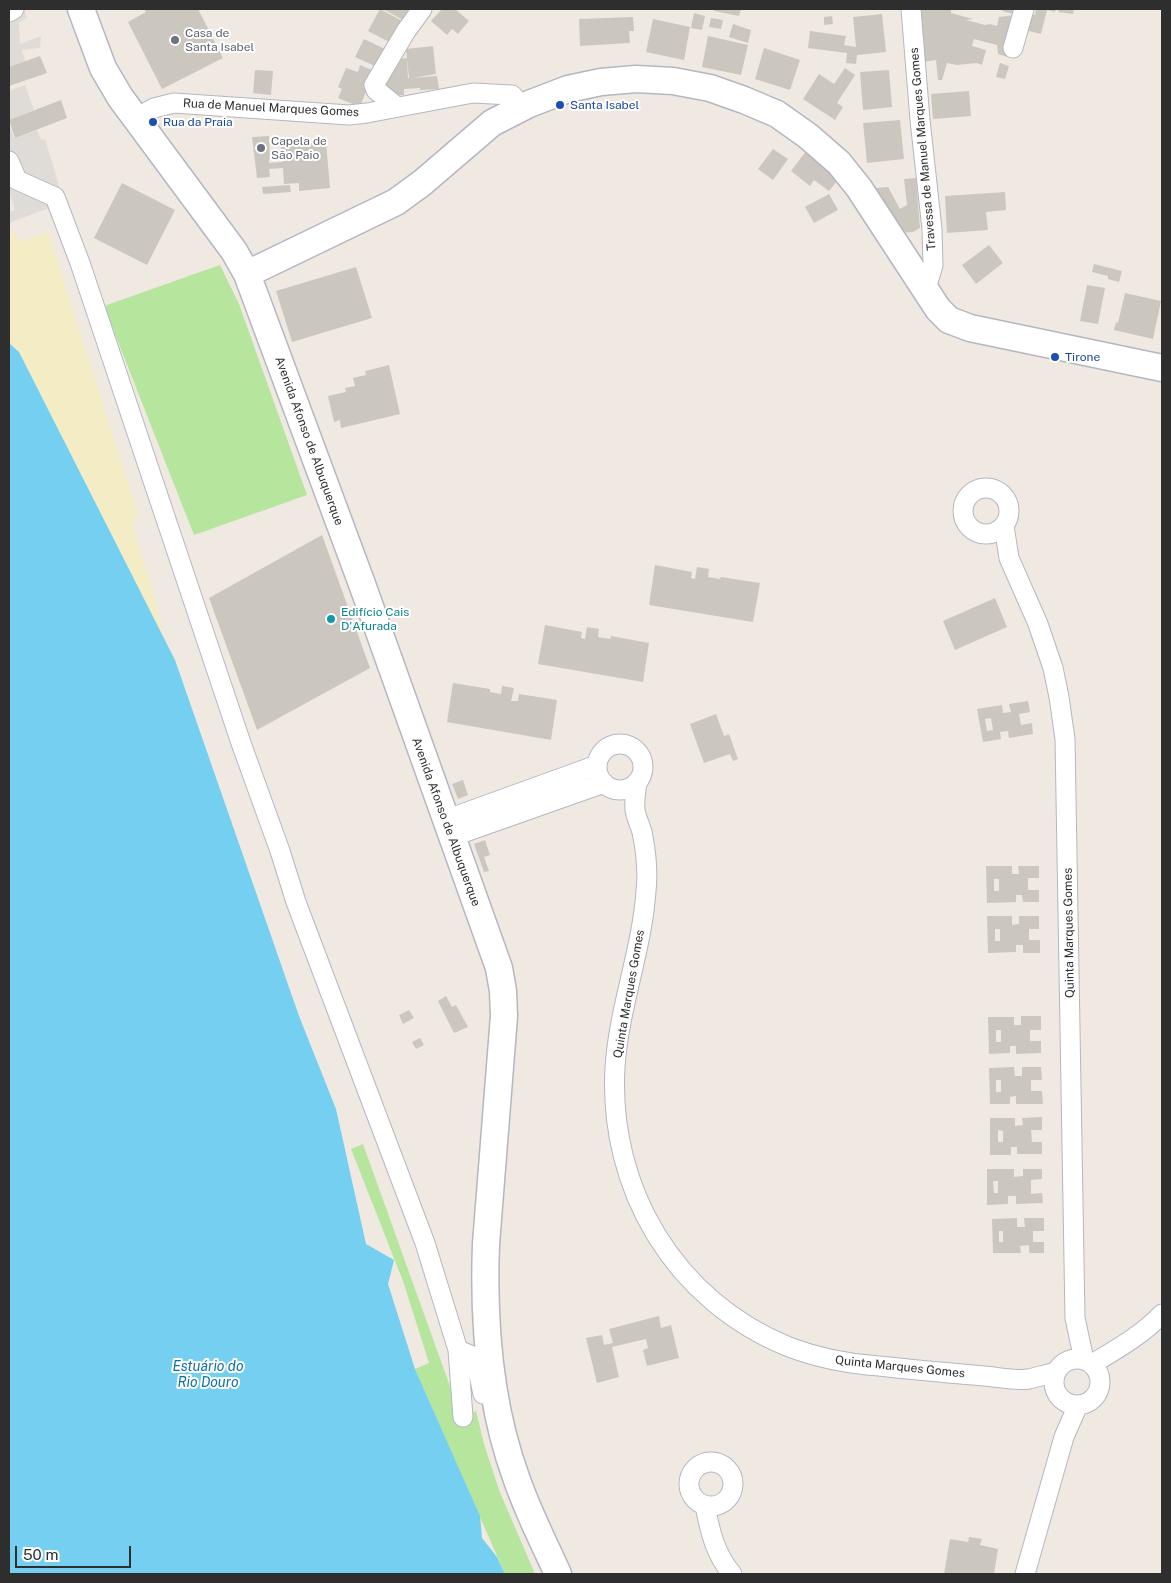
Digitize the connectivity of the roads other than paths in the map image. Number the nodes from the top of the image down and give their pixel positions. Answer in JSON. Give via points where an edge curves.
{"nodes":[{"id":1,"x":14,"y":9,"type":"edge"},
{"id":2,"x":422,"y":9,"type":"edge"},
{"id":3,"x":911,"y":9,"type":"edge"},
{"id":4,"x":1024,"y":9,"type":"edge"},
{"id":5,"x":84,"y":10,"type":"edge"},
{"id":6,"x":9,"y":12,"type":"edge"},
{"id":7,"x":1013,"y":48,"type":"dead end"},
{"id":8,"x":397,"y":107,"type":"junction"},
{"id":9,"x":523,"y":107,"type":"junction"},
{"id":10,"x":134,"y":119,"type":"junction"},
{"id":11,"x":9,"y":162,"type":"edge"},
{"id":12,"x":247,"y":274,"type":"junction"},
{"id":13,"x":926,"y":289,"type":"junction"},
{"id":14,"x":1162,"y":368,"type":"edge"},
{"id":15,"x":1004,"y":526,"type":"junction"},
{"id":16,"x":987,"y":534,"type":"junction"},
{"id":17,"x":1009,"y":558,"type":"junction"},
{"id":18,"x":597,"y":765,"type":"junction"},
{"id":19,"x":637,"y":782,"type":"junction"},
{"id":20,"x":610,"y":786,"type":"junction"},
{"id":21,"x":635,"y":809,"type":"junction"},
{"id":22,"x":448,"y":828,"type":"junction"},
{"id":23,"x":1162,"y":1314,"type":"edge"},
{"id":24,"x":458,"y":1350,"type":"junction"},
{"id":25,"x":1079,"y":1367,"type":"junction"},
{"id":26,"x":1027,"y":1379,"type":"junction"},
{"id":27,"x":1066,"y":1400,"type":"junction"},
{"id":28,"x":463,"y":1417,"type":"dead end"},
{"id":29,"x":490,"y":1427,"type":"dead end"},
{"id":30,"x":706,"y":1506,"type":"dead end"},
{"id":31,"x":558,"y":1574,"type":"edge"},
{"id":32,"x":732,"y":1574,"type":"edge"},
{"id":33,"x":1025,"y":1574,"type":"edge"}],
"edges":[{"from":1,"to":6,"type":"street"},
{"from":2,"to":8,"type":"street","via":[[374,85]]},
{"from":3,"to":13,"type":"street","name":"Travessa de Manuel Marques Gomes","via":[[932,229],[933,265]]},
{"from":4,"to":7,"type":"street"},
{"from":5,"to":10,"type":"main road","via":[[103,68]]},
{"from":8,"to":9,"type":"street","name":"Rua de Manuel Marques Gomes","via":[[473,93],[512,95]]},
{"from":8,"to":10,"type":"street","name":"Rua de Manuel Marques Gomes","via":[[349,115],[174,103],[154,108]]},
{"from":9,"to":12,"type":"main road","via":[[492,123],[396,202]]},
{"from":9,"to":13,"type":"main road","via":[[568,89],[636,79],[710,88],[777,114],[808,136],[850,175]]},
{"from":10,"to":12,"type":"main road","name":"Avenida Afonso de Albuquerque","via":[[234,251]]},
{"from":11,"to":24,"type":"street","via":[[17,180],[55,197],[67,228],[296,902],[426,1243]]},
{"from":12,"to":22,"type":"main road","name":"Avenida Afonso de Albuquerque"},
{"from":13,"to":14,"type":"main road","via":[[943,315],[963,326]]},
{"from":15,"to":16,"type":"street"},
{"from":15,"to":16,"type":"street","name":"Quinta Marques Gomes","via":[[1010,512],[1001,492],[987,488],[972,492],[964,505],[965,521],[976,532]]},
{"from":15,"to":17,"type":"street","name":"Quinta Marques Gomes"},
{"from":16,"to":17,"type":"street","name":"Quinta Marques Gomes"},
{"from":17,"to":25,"type":"street","name":"Quinta Marques Gomes","via":[[1030,602],[1048,652],[1060,697],[1065,739],[1075,1318]]},
{"from":18,"to":19,"type":"street","name":"Quinta Marques Gomes","via":[[607,748],[620,744],[627,746],[639,754],[642,761],[643,769]]},
{"from":18,"to":20,"type":"street","via":[[600,778]]},
{"from":18,"to":22,"type":"street"},
{"from":19,"to":20,"type":"street","via":[[631,787]]},
{"from":19,"to":21,"type":"street","name":"Quinta Marques Gomes"},
{"from":20,"to":21,"type":"street"},
{"from":20,"to":22,"type":"street"},
{"from":21,"to":26,"type":"street","name":"Quinta Marques Gomes","via":[[644,846],[646,892],[618,1040],[615,1099],[628,1176],[667,1252],[696,1286],[720,1307],[768,1338],[795,1349],[865,1365]]},
{"from":22,"to":31,"type":"main road","name":"Avenida Afonso de Albuquerque","via":[[499,968],[503,991],[504,1016],[485,1278],[488,1354],[496,1409],[517,1480]]},
{"from":23,"to":25,"type":"street","name":"Quinta Marques Gomes","via":[[1130,1342]]},
{"from":24,"to":28,"type":"street"},
{"from":24,"to":29,"type":"street","via":[[475,1357]]},
{"from":25,"to":26,"type":"street","name":"Quinta Marques Gomes"},
{"from":25,"to":27,"type":"street","name":"Quinta Marques Gomes","via":[[1054,1379],[1054,1387]]},
{"from":25,"to":27,"type":"street","name":"Quinta Marques Gomes","via":[[1099,1389],[1085,1404]]},
{"from":26,"to":27,"type":"street","name":"Quinta Marques Gomes"},
{"from":27,"to":33,"type":"street","name":"Quinta Marques Gomes","via":[[1064,1437]]},
{"from":30,"to":32,"type":"street","via":[[715,1545]]}]}
